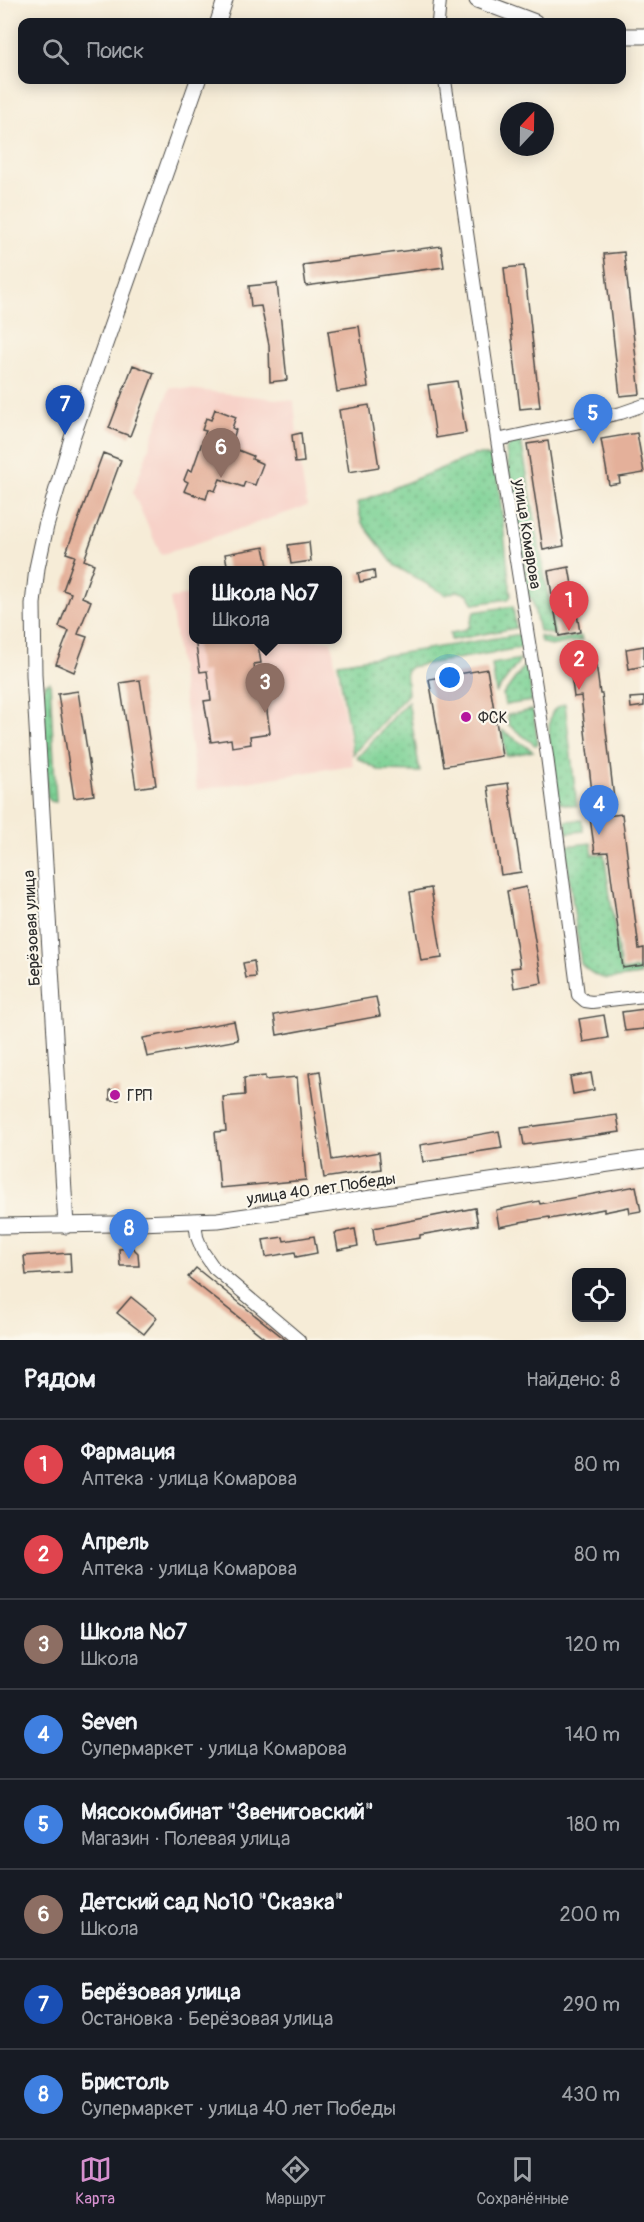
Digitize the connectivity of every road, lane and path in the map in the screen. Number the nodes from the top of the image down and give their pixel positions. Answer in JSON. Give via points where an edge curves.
{"nodes":[{"id":1,"x":225,"y":0,"type":"edge"},
{"id":2,"x":440,"y":0,"type":"edge"},
{"id":3,"x":477,"y":0,"type":"edge"},
{"id":4,"x":219,"y":18,"type":"edge"},
{"id":5,"x":438,"y":18,"type":"edge"},
{"id":6,"x":524,"y":18,"type":"edge"},
{"id":7,"x":626,"y":36,"type":"edge"},
{"id":8,"x":644,"y":36,"type":"edge"},
{"id":9,"x":197,"y":84,"type":"edge"},
{"id":10,"x":446,"y":84,"type":"edge"},
{"id":11,"x":644,"y":405,"type":"edge"},
{"id":12,"x":497,"y":440,"type":"junction"},
{"id":13,"x":644,"y":996,"type":"edge"},
{"id":14,"x":644,"y":1159,"type":"edge"},
{"id":15,"x":195,"y":1221,"type":"junction"},
{"id":16,"x":0,"y":1226,"type":"edge"},
{"id":17,"x":66,"y":1226,"type":"junction"},
{"id":18,"x":299,"y":1340,"type":"edge"}],
"edges":[{"from":1,"to":4,"type":"street"},
{"from":2,"to":5,"type":"street"},
{"from":3,"to":6,"type":"street"},
{"from":7,"to":8,"type":"street"},
{"from":9,"to":17,"type":"street","name":"Берёзовая улица","via":[[72,438],[37,568],[34,675]]},
{"from":10,"to":12,"type":"street","name":"улица Комарова"},
{"from":11,"to":12,"type":"street"},
{"from":12,"to":13,"type":"street","name":"улица Комарова","via":[[547,756],[578,994],[592,1002]]},
{"from":14,"to":15,"type":"street","name":"улица 40 лет Победы","via":[[321,1207]]},
{"from":15,"to":17,"type":"street","name":"улица 40 лет Победы"},
{"from":15,"to":18,"type":"street","via":[[203,1252],[214,1268]]},
{"from":16,"to":17,"type":"street","name":"улица 40 лет Победы"}]}
